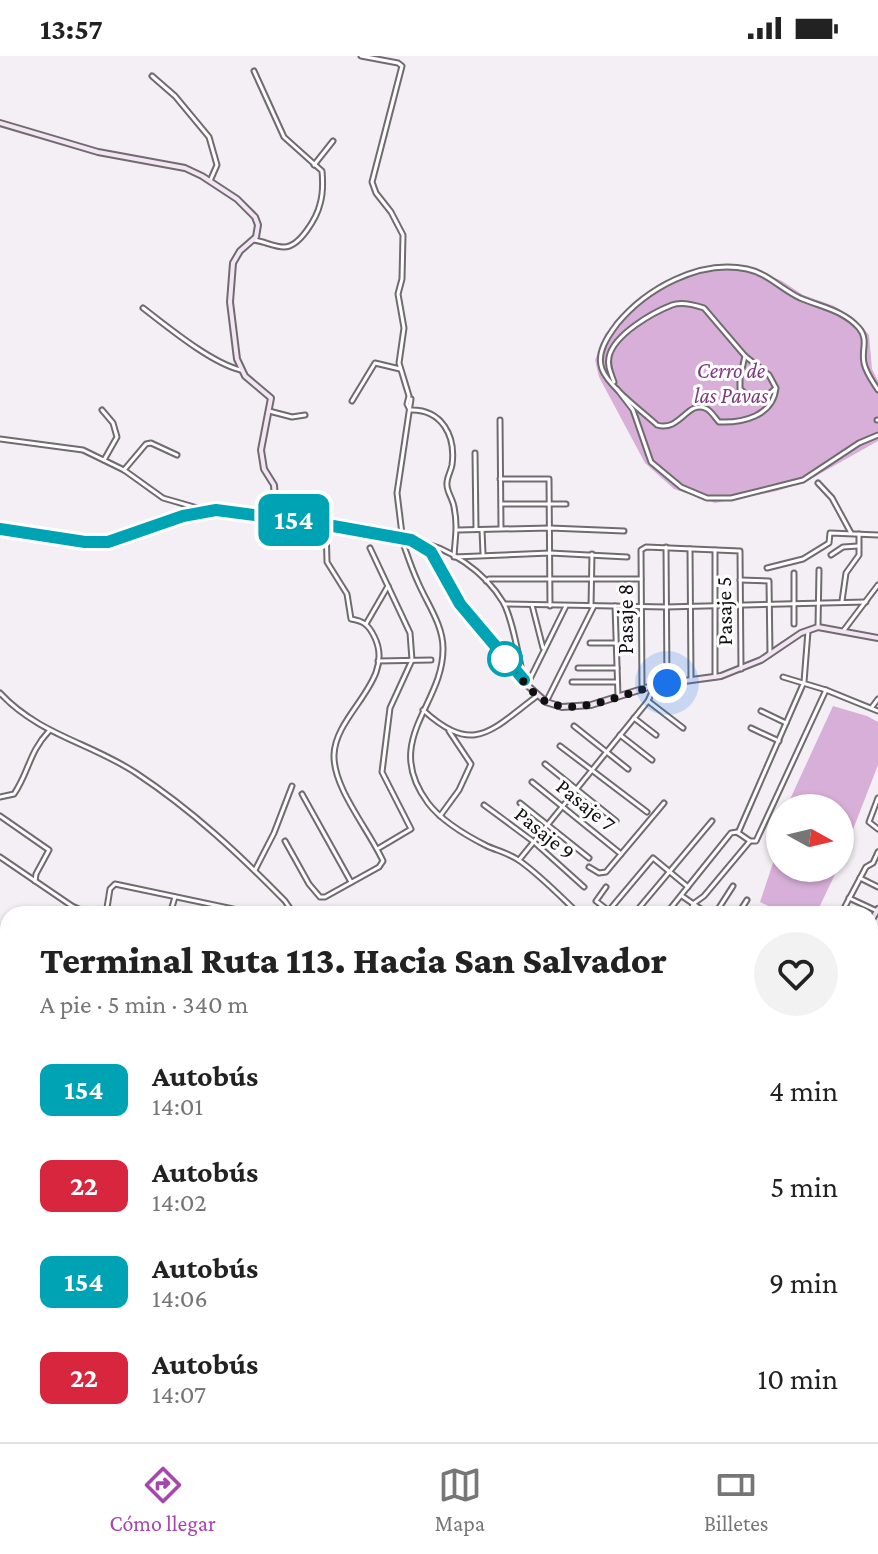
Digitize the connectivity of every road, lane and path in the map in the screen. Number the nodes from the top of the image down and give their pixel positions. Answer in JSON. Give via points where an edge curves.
{"nodes":[{"id":1,"x":361,"y":56,"type":"edge"},
{"id":2,"x":254,"y":71,"type":"dead end"},
{"id":3,"x":152,"y":76,"type":"dead end"},
{"id":4,"x":0,"y":123,"type":"edge"},
{"id":5,"x":333,"y":141,"type":"dead end"},
{"id":6,"x":314,"y":165,"type":"junction"},
{"id":7,"x":210,"y":181,"type":"junction"},
{"id":8,"x":253,"y":240,"type":"junction"},
{"id":9,"x":143,"y":308,"type":"dead end"},
{"id":10,"x":745,"y":356,"type":"junction"},
{"id":11,"x":400,"y":369,"type":"junction"},
{"id":12,"x":241,"y":370,"type":"junction"},
{"id":13,"x":615,"y":385,"type":"junction"},
{"id":14,"x":776,"y":388,"type":"junction"},
{"id":15,"x":878,"y":390,"type":"edge"},
{"id":16,"x":411,"y":399,"type":"dead end"},
{"id":17,"x":352,"y":401,"type":"dead end"},
{"id":18,"x":102,"y":410,"type":"dead end"},
{"id":19,"x":410,"y":410,"type":"junction"},
{"id":20,"x":269,"y":411,"type":"junction"},
{"id":21,"x":305,"y":415,"type":"dead end"},
{"id":22,"x":500,"y":420,"type":"dead end"},
{"id":23,"x":878,"y":435,"type":"edge"},
{"id":24,"x":0,"y":439,"type":"edge"},
{"id":25,"x":475,"y":453,"type":"dead end"},
{"id":26,"x":177,"y":455,"type":"dead end"},
{"id":27,"x":104,"y":460,"type":"junction"},
{"id":28,"x":124,"y":470,"type":"junction"},
{"id":29,"x":500,"y":479,"type":"junction"},
{"id":30,"x":818,"y":483,"type":"dead end"},
{"id":31,"x":500,"y":504,"type":"junction"},
{"id":32,"x":549,"y":504,"type":"junction"},
{"id":33,"x":566,"y":504,"type":"dead end"},
{"id":34,"x":208,"y":511,"type":"junction"},
{"id":35,"x":276,"y":517,"type":"junction"},
{"id":36,"x":326,"y":525,"type":"junction"},
{"id":37,"x":550,"y":528,"type":"junction"},
{"id":38,"x":0,"y":529,"type":"edge"},
{"id":39,"x":501,"y":529,"type":"junction"},
{"id":40,"x":458,"y":530,"type":"junction"},
{"id":41,"x":476,"y":530,"type":"junction"},
{"id":42,"x":482,"y":530,"type":"junction"},
{"id":43,"x":624,"y":531,"type":"dead end"},
{"id":44,"x":402,"y":534,"type":"dead end"},
{"id":45,"x":851,"y":534,"type":"junction"},
{"id":46,"x":859,"y":534,"type":"junction"},
{"id":47,"x":878,"y":535,"type":"edge"},
{"id":48,"x":411,"y":540,"type":"junction"},
{"id":49,"x":404,"y":546,"type":"dead end"},
{"id":50,"x":666,"y":546,"type":"junction"},
{"id":51,"x":858,"y":546,"type":"junction"},
{"id":52,"x":370,"y":548,"type":"dead end"},
{"id":53,"x":690,"y":549,"type":"junction"},
{"id":54,"x":715,"y":550,"type":"junction"},
{"id":55,"x":550,"y":553,"type":"junction"},
{"id":56,"x":592,"y":554,"type":"junction"},
{"id":57,"x":483,"y":555,"type":"junction"},
{"id":58,"x":831,"y":555,"type":"dead end"},
{"id":59,"x":454,"y":557,"type":"junction"},
{"id":60,"x":627,"y":557,"type":"dead end"},
{"id":61,"x":767,"y":568,"type":"dead end"},
{"id":62,"x":819,"y":570,"type":"dead end"},
{"id":63,"x":794,"y":573,"type":"dead end"},
{"id":64,"x":550,"y":578,"type":"junction"},
{"id":65,"x":641,"y":579,"type":"junction"},
{"id":66,"x":592,"y":580,"type":"junction"},
{"id":67,"x":740,"y":580,"type":"junction"},
{"id":68,"x":486,"y":581,"type":"junction"},
{"id":69,"x":388,"y":585,"type":"junction"},
{"id":70,"x":878,"y":585,"type":"edge"},
{"id":71,"x":866,"y":602,"type":"junction"},
{"id":72,"x":818,"y":603,"type":"junction"},
{"id":73,"x":842,"y":603,"type":"junction"},
{"id":74,"x":505,"y":604,"type":"junction"},
{"id":75,"x":769,"y":604,"type":"junction"},
{"id":76,"x":794,"y":604,"type":"junction"},
{"id":77,"x":532,"y":605,"type":"junction"},
{"id":78,"x":641,"y":605,"type":"junction"},
{"id":79,"x":739,"y":605,"type":"junction"},
{"id":80,"x":550,"y":606,"type":"junction"},
{"id":81,"x":566,"y":606,"type":"junction"},
{"id":82,"x":593,"y":606,"type":"junction"},
{"id":83,"x":615,"y":606,"type":"junction"},
{"id":84,"x":691,"y":606,"type":"junction"},
{"id":85,"x":715,"y":606,"type":"junction"},
{"id":86,"x":666,"y":607,"type":"junction"},
{"id":87,"x":366,"y":624,"type":"junction"},
{"id":88,"x":794,"y":624,"type":"dead end"},
{"id":89,"x":818,"y":627,"type":"junction"},
{"id":90,"x":808,"y":629,"type":"junction"},
{"id":91,"x":844,"y":631,"type":"junction"},
{"id":92,"x":878,"y":638,"type":"edge"},
{"id":93,"x":590,"y":643,"type":"dead end"},
{"id":94,"x":616,"y":643,"type":"junction"},
{"id":95,"x":544,"y":650,"type":"junction"},
{"id":96,"x":770,"y":654,"type":"junction"},
{"id":97,"x":412,"y":660,"type":"junction"},
{"id":98,"x":431,"y":660,"type":"dead end"},
{"id":99,"x":378,"y":661,"type":"junction"},
{"id":100,"x":578,"y":668,"type":"dead end"},
{"id":101,"x":617,"y":668,"type":"junction"},
{"id":102,"x":741,"y":670,"type":"junction"},
{"id":103,"x":715,"y":677,"type":"junction"},
{"id":104,"x":783,"y":677,"type":"dead end"},
{"id":105,"x":691,"y":680,"type":"junction"},
{"id":106,"x":572,"y":682,"type":"dead end"},
{"id":107,"x":617,"y":682,"type":"junction"},
{"id":108,"x":804,"y":682,"type":"junction"},
{"id":109,"x":525,"y":683,"type":"junction"},
{"id":110,"x":667,"y":683,"type":"junction"},
{"id":111,"x":655,"y":685,"type":"junction"},
{"id":112,"x":642,"y":688,"type":"junction"},
{"id":113,"x":826,"y":690,"type":"junction"},
{"id":114,"x":0,"y":693,"type":"edge"},
{"id":115,"x":537,"y":696,"type":"junction"},
{"id":116,"x":618,"y":696,"type":"junction"},
{"id":117,"x":878,"y":699,"type":"edge"},
{"id":118,"x":648,"y":701,"type":"junction"},
{"id":119,"x":546,"y":702,"type":"junction"},
{"id":120,"x":872,"y":707,"type":"junction"},
{"id":121,"x":423,"y":710,"type":"junction"},
{"id":122,"x":761,"y":711,"type":"dead end"},
{"id":123,"x":878,"y":711,"type":"edge"},
{"id":124,"x":634,"y":718,"type":"junction"},
{"id":125,"x":786,"y":723,"type":"junction"},
{"id":126,"x":574,"y":726,"type":"dead end"},
{"id":127,"x":683,"y":728,"type":"dead end"},
{"id":128,"x":751,"y":728,"type":"dead end"},
{"id":129,"x":49,"y":731,"type":"junction"},
{"id":130,"x":449,"y":731,"type":"junction"},
{"id":131,"x":620,"y":735,"type":"junction"},
{"id":132,"x":656,"y":735,"type":"dead end"},
{"id":133,"x":779,"y":741,"type":"junction"},
{"id":134,"x":560,"y":746,"type":"dead end"},
{"id":135,"x":607,"y":751,"type":"junction"},
{"id":136,"x":652,"y":760,"type":"dead end"},
{"id":137,"x":545,"y":764,"type":"dead end"},
{"id":138,"x":628,"y":769,"type":"dead end"},
{"id":139,"x":591,"y":770,"type":"junction"},
{"id":140,"x":532,"y":782,"type":"dead end"},
{"id":141,"x":292,"y":786,"type":"dead end"},
{"id":142,"x":577,"y":789,"type":"junction"},
{"id":143,"x":302,"y":794,"type":"dead end"},
{"id":144,"x":0,"y":797,"type":"edge"},
{"id":145,"x":878,"y":798,"type":"edge"},
{"id":146,"x":520,"y":803,"type":"dead end"},
{"id":147,"x":664,"y":803,"type":"dead end"},
{"id":148,"x":484,"y":805,"type":"dead end"},
{"id":149,"x":563,"y":806,"type":"junction"},
{"id":150,"x":647,"y":812,"type":"dead end"},
{"id":151,"x":0,"y":816,"type":"edge"},
{"id":152,"x":440,"y":816,"type":"junction"},
{"id":153,"x":616,"y":821,"type":"dead end"},
{"id":154,"x":712,"y":821,"type":"dead end"},
{"id":155,"x":548,"y":824,"type":"junction"},
{"id":156,"x":878,"y":829,"type":"edge"},
{"id":157,"x":738,"y":833,"type":"junction"},
{"id":158,"x":285,"y":841,"type":"dead end"},
{"id":159,"x":750,"y":841,"type":"junction"},
{"id":160,"x":534,"y":842,"type":"junction"},
{"id":161,"x":377,"y":849,"type":"junction"},
{"id":162,"x":878,"y":852,"type":"edge"},
{"id":163,"x":621,"y":854,"type":"junction"},
{"id":164,"x":0,"y":857,"type":"edge"},
{"id":165,"x":589,"y":858,"type":"dead end"},
{"id":166,"x":519,"y":860,"type":"junction"},
{"id":167,"x":589,"y":867,"type":"dead end"},
{"id":168,"x":255,"y":870,"type":"junction"},
{"id":169,"x":670,"y":871,"type":"junction"},
{"id":170,"x":860,"y":878,"type":"junction"},
{"id":171,"x":35,"y":881,"type":"junction"},
{"id":172,"x":351,"y":882,"type":"junction"},
{"id":173,"x":733,"y":886,"type":"dead end"},
{"id":174,"x":584,"y":887,"type":"dead end"},
{"id":175,"x":606,"y":887,"type":"dead end"},
{"id":176,"x":688,"y":887,"type":"junction"},
{"id":177,"x":878,"y":887,"type":"edge"},
{"id":178,"x":681,"y":895,"type":"junction"},
{"id":179,"x":175,"y":897,"type":"junction"},
{"id":180,"x":849,"y":898,"type":"junction"},
{"id":181,"x":747,"y":900,"type":"dead end"},
{"id":182,"x":693,"y":904,"type":"junction"},
{"id":183,"x":72,"y":906,"type":"edge"},
{"id":184,"x":107,"y":906,"type":"edge"},
{"id":185,"x":172,"y":906,"type":"edge"},
{"id":186,"x":218,"y":906,"type":"edge"},
{"id":187,"x":288,"y":906,"type":"edge"},
{"id":188,"x":570,"y":906,"type":"edge"},
{"id":189,"x":601,"y":906,"type":"edge"},
{"id":190,"x":613,"y":906,"type":"edge"},
{"id":191,"x":641,"y":906,"type":"edge"},
{"id":192,"x":672,"y":906,"type":"edge"},
{"id":193,"x":696,"y":906,"type":"edge"},
{"id":194,"x":720,"y":906,"type":"edge"},
{"id":195,"x":743,"y":906,"type":"edge"},
{"id":196,"x":845,"y":906,"type":"edge"},
{"id":197,"x":868,"y":906,"type":"edge"}],
"edges":[{"from":1,"to":11,"type":"street","via":[[402,66],[372,182],[403,235]]},
{"from":2,"to":6,"type":"street","via":[[284,137]]},
{"from":3,"to":7,"type":"street","via":[[209,137],[217,165]]},
{"from":4,"to":7,"type":"street","via":[[98,152],[176,166]]},
{"from":5,"to":6,"type":"street"},
{"from":6,"to":8,"type":"street","via":[[323,175],[320,206],[295,243],[284,247]]},
{"from":7,"to":8,"type":"street","via":[[255,217]]},
{"from":8,"to":12,"type":"street","via":[[233,263],[230,302]]},
{"from":9,"to":12,"type":"street"},
{"from":10,"to":13,"type":"street","via":[[710,312],[673,304],[645,318],[612,349],[609,368]]},
{"from":10,"to":14,"type":"street","via":[[769,375]]},
{"from":10,"to":14,"type":"street","via":[[740,389],[761,401]]},
{"from":11,"to":17,"type":"street","via":[[375,363]]},
{"from":11,"to":19,"type":"street"},
{"from":12,"to":20,"type":"street","via":[[271,398]]},
{"from":13,"to":14,"type":"street","via":[[657,425],[669,427],[700,407],[719,422],[759,415]]},
{"from":13,"to":15,"type":"street","via":[[602,370],[601,353],[615,327],[639,302],[698,271],[745,268],[852,321],[865,339],[864,365]]},
{"from":13,"to":23,"type":"street","via":[[633,410],[651,462],[681,487],[707,498],[731,498],[803,480]]},
{"from":16,"to":19,"type":"street"},
{"from":18,"to":27,"type":"street","via":[[117,437]]},
{"from":19,"to":40,"type":"street","via":[[437,416],[453,444],[446,484]]},
{"from":19,"to":44,"type":"street","via":[[397,493]]},
{"from":20,"to":21,"type":"street"},
{"from":20,"to":35,"type":"street","via":[[261,450],[274,485]]},
{"from":22,"to":29,"type":"street"},
{"from":24,"to":27,"type":"street","via":[[70,447]]},
{"from":25,"to":41,"type":"street"},
{"from":26,"to":28,"type":"street","via":[[146,444]]},
{"from":27,"to":28,"type":"street"},
{"from":28,"to":34,"type":"street","via":[[163,498]]},
{"from":29,"to":31,"type":"street"},
{"from":29,"to":32,"type":"street","via":[[549,479]]},
{"from":30,"to":45,"type":"street"},
{"from":31,"to":32,"type":"street"},
{"from":31,"to":39,"type":"street"},
{"from":32,"to":33,"type":"street"},
{"from":32,"to":37,"type":"street"},
{"from":34,"to":35,"type":"street"},
{"from":34,"to":38,"type":"street","via":[[108,542]]},
{"from":35,"to":36,"type":"street"},
{"from":36,"to":48,"type":"street"},
{"from":36,"to":87,"type":"street","via":[[327,562],[347,594],[351,619]]},
{"from":37,"to":39,"type":"street"},
{"from":37,"to":43,"type":"street"},
{"from":37,"to":55,"type":"street"},
{"from":39,"to":42,"type":"street"},
{"from":40,"to":41,"type":"street"},
{"from":40,"to":59,"type":"street"},
{"from":41,"to":42,"type":"street"},
{"from":42,"to":57,"type":"street"},
{"from":45,"to":46,"type":"street"},
{"from":45,"to":61,"type":"street","via":[[830,533],[829,543],[803,559]]},
{"from":46,"to":47,"type":"street"},
{"from":46,"to":51,"type":"street"},
{"from":48,"to":59,"type":"street","via":[[435,544]]},
{"from":48,"to":109,"type":"street","via":[[431,552],[460,604]]},
{"from":49,"to":121,"type":"street","via":[[443,646],[438,677]]},
{"from":50,"to":53,"type":"street"},
{"from":50,"to":65,"type":"street","name":"Pasaje 8","via":[[641,550]]},
{"from":50,"to":86,"type":"street"},
{"from":51,"to":58,"type":"street"},
{"from":51,"to":73,"type":"street","via":[[859,555],[846,573]]},
{"from":52,"to":69,"type":"street"},
{"from":53,"to":54,"type":"street"},
{"from":53,"to":84,"type":"street"},
{"from":54,"to":67,"type":"street","name":"Pasaje 5","via":[[740,551]]},
{"from":54,"to":85,"type":"street"},
{"from":55,"to":56,"type":"street"},
{"from":55,"to":57,"type":"street"},
{"from":55,"to":64,"type":"street"},
{"from":56,"to":60,"type":"street"},
{"from":56,"to":66,"type":"street"},
{"from":57,"to":59,"type":"street"},
{"from":59,"to":68,"type":"street"},
{"from":62,"to":72,"type":"street"},
{"from":63,"to":76,"type":"street"},
{"from":64,"to":66,"type":"street"},
{"from":64,"to":68,"type":"street"},
{"from":64,"to":80,"type":"street"},
{"from":65,"to":66,"type":"street"},
{"from":65,"to":78,"type":"street","name":"Pasaje 8"},
{"from":66,"to":82,"type":"street"},
{"from":67,"to":75,"type":"street","via":[[769,579]]},
{"from":67,"to":79,"type":"street","name":"Pasaje 5"},
{"from":68,"to":74,"type":"street"},
{"from":69,"to":87,"type":"street"},
{"from":69,"to":97,"type":"street","via":[[407,622]]},
{"from":70,"to":71,"type":"street"},
{"from":71,"to":73,"type":"street"},
{"from":71,"to":91,"type":"street"},
{"from":72,"to":73,"type":"street"},
{"from":72,"to":76,"type":"street"},
{"from":72,"to":89,"type":"street"},
{"from":74,"to":77,"type":"street"},
{"from":74,"to":109,"type":"street"},
{"from":75,"to":76,"type":"street"},
{"from":75,"to":79,"type":"street"},
{"from":75,"to":96,"type":"street"},
{"from":76,"to":88,"type":"street"},
{"from":77,"to":80,"type":"street"},
{"from":77,"to":95,"type":"street"},
{"from":78,"to":83,"type":"street"},
{"from":78,"to":86,"type":"street"},
{"from":78,"to":112,"type":"street","name":"Pasaje 8"},
{"from":79,"to":85,"type":"street"},
{"from":79,"to":102,"type":"street","name":"Pasaje 5"},
{"from":80,"to":81,"type":"street"},
{"from":81,"to":82,"type":"street"},
{"from":81,"to":95,"type":"street"},
{"from":82,"to":83,"type":"street"},
{"from":82,"to":119,"type":"street"},
{"from":83,"to":94,"type":"street"},
{"from":84,"to":85,"type":"street"},
{"from":84,"to":86,"type":"street"},
{"from":84,"to":105,"type":"street"},
{"from":85,"to":103,"type":"street"},
{"from":86,"to":110,"type":"street"},
{"from":87,"to":99,"type":"street","via":[[377,642]]},
{"from":89,"to":90,"type":"street"},
{"from":89,"to":91,"type":"street"},
{"from":90,"to":96,"type":"street"},
{"from":90,"to":108,"type":"street"},
{"from":91,"to":92,"type":"street"},
{"from":93,"to":94,"type":"street"},
{"from":94,"to":101,"type":"street"},
{"from":95,"to":109,"type":"street"},
{"from":96,"to":102,"type":"street"},
{"from":97,"to":98,"type":"street"},
{"from":97,"to":99,"type":"street"},
{"from":97,"to":161,"type":"street","via":[[390,708],[382,772],[411,829]]},
{"from":99,"to":161,"type":"street","via":[[368,689],[340,729],[334,756],[343,789]]},
{"from":100,"to":101,"type":"street"},
{"from":101,"to":107,"type":"street"},
{"from":102,"to":103,"type":"street"},
{"from":103,"to":105,"type":"street"},
{"from":104,"to":108,"type":"street"},
{"from":105,"to":110,"type":"street"},
{"from":106,"to":107,"type":"street"},
{"from":107,"to":116,"type":"street"},
{"from":108,"to":113,"type":"street"},
{"from":108,"to":125,"type":"street"},
{"from":109,"to":115,"type":"street"},
{"from":110,"to":111,"type":"street"},
{"from":111,"to":112,"type":"street"},
{"from":111,"to":118,"type":"street"},
{"from":112,"to":116,"type":"street"},
{"from":113,"to":120,"type":"street"},
{"from":113,"to":159,"type":"street","via":[[757,840]]},
{"from":114,"to":129,"type":"street"},
{"from":115,"to":119,"type":"street"},
{"from":115,"to":130,"type":"street","via":[[486,732],[473,736]]},
{"from":116,"to":119,"type":"street","via":[[578,707]]},
{"from":117,"to":120,"type":"street"},
{"from":118,"to":124,"type":"street"},
{"from":118,"to":127,"type":"street"},
{"from":120,"to":123,"type":"street"},
{"from":121,"to":130,"type":"street"},
{"from":121,"to":152,"type":"street","via":[[411,741],[412,766],[427,802]]},
{"from":122,"to":125,"type":"street"},
{"from":124,"to":131,"type":"street"},
{"from":124,"to":132,"type":"street"},
{"from":125,"to":133,"type":"street"},
{"from":126,"to":135,"type":"street"},
{"from":128,"to":133,"type":"street"},
{"from":129,"to":144,"type":"street","via":[[32,753],[14,794]]},
{"from":129,"to":168,"type":"street","via":[[134,772],[215,831]]},
{"from":130,"to":152,"type":"street","via":[[471,764]]},
{"from":131,"to":135,"type":"street"},
{"from":131,"to":136,"type":"street"},
{"from":133,"to":157,"type":"street"},
{"from":134,"to":139,"type":"street"},
{"from":135,"to":138,"type":"street"},
{"from":135,"to":139,"type":"street"},
{"from":137,"to":142,"type":"street"},
{"from":139,"to":142,"type":"street"},
{"from":139,"to":150,"type":"street"},
{"from":140,"to":149,"type":"street","name":"Pasaje 7"},
{"from":141,"to":168,"type":"street"},
{"from":142,"to":149,"type":"street"},
{"from":142,"to":153,"type":"street"},
{"from":143,"to":172,"type":"street"},
{"from":145,"to":156,"type":"street","via":[[869,822]]},
{"from":146,"to":155,"type":"street"},
{"from":147,"to":163,"type":"street"},
{"from":148,"to":160,"type":"street","name":"Pasaje 9"},
{"from":149,"to":155,"type":"street"},
{"from":149,"to":163,"type":"street","name":"Pasaje 7"},
{"from":151,"to":171,"type":"street","via":[[49,850]]},
{"from":152,"to":166,"type":"street"},
{"from":154,"to":169,"type":"street"},
{"from":155,"to":160,"type":"street"},
{"from":155,"to":165,"type":"street"},
{"from":157,"to":159,"type":"street"},
{"from":157,"to":176,"type":"street","via":[[731,833]]},
{"from":158,"to":172,"type":"street","via":[[315,894],[325,897]]},
{"from":159,"to":182,"type":"street"},
{"from":160,"to":166,"type":"street"},
{"from":160,"to":174,"type":"street","name":"Pasaje 9"},
{"from":161,"to":172,"type":"street","via":[[382,865]]},
{"from":162,"to":170,"type":"street"},
{"from":163,"to":167,"type":"street","via":[[606,872]]},
{"from":164,"to":171,"type":"street"},
{"from":166,"to":188,"type":"street"},
{"from":168,"to":187,"type":"street"},
{"from":169,"to":176,"type":"street"},
{"from":169,"to":190,"type":"street","via":[[651,859]]},
{"from":169,"to":191,"type":"street"},
{"from":170,"to":177,"type":"street"},
{"from":170,"to":180,"type":"street"},
{"from":171,"to":183,"type":"street"},
{"from":173,"to":194,"type":"street"},
{"from":175,"to":189,"type":"street","via":[[596,901]]},
{"from":176,"to":178,"type":"street"},
{"from":178,"to":182,"type":"street"},
{"from":178,"to":192,"type":"street"},
{"from":179,"to":184,"type":"street","via":[[115,884]]},
{"from":179,"to":185,"type":"street"},
{"from":179,"to":186,"type":"street"},
{"from":180,"to":196,"type":"street"},
{"from":180,"to":197,"type":"street"},
{"from":181,"to":195,"type":"street"},
{"from":182,"to":193,"type":"street"}]}
